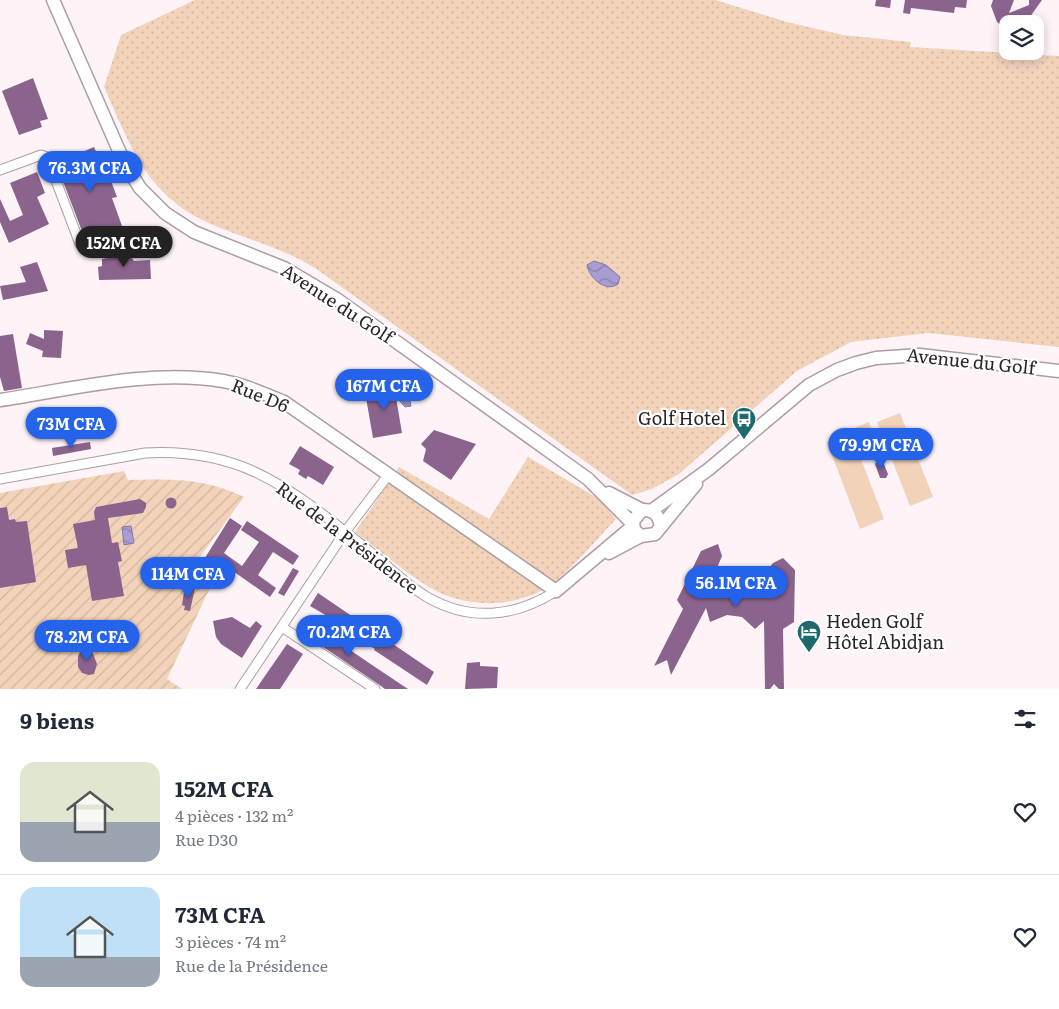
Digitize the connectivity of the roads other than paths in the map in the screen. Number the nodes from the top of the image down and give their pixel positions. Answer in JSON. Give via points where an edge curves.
{"nodes":[{"id":1,"x":53,"y":0,"type":"edge"},
{"id":2,"x":0,"y":170,"type":"edge"},
{"id":3,"x":80,"y":244,"type":"dead end"},
{"id":4,"x":1059,"y":371,"type":"edge"},
{"id":5,"x":0,"y":400,"type":"edge"},
{"id":6,"x":708,"y":469,"type":"junction"},
{"id":7,"x":389,"y":474,"type":"junction"},
{"id":8,"x":0,"y":479,"type":"edge"},
{"id":9,"x":597,"y":486,"type":"junction"},
{"id":10,"x":646,"y":510,"type":"junction"},
{"id":11,"x":633,"y":525,"type":"junction"},
{"id":12,"x":661,"y":527,"type":"junction"},
{"id":13,"x":345,"y":532,"type":"junction"},
{"id":14,"x":641,"y":536,"type":"junction"},
{"id":15,"x":593,"y":561,"type":"junction"},
{"id":16,"x":556,"y":591,"type":"junction"},
{"id":17,"x":282,"y":627,"type":"junction"},
{"id":18,"x":240,"y":689,"type":"edge"},
{"id":19,"x":375,"y":689,"type":"edge"}],
"edges":[{"from":1,"to":9,"type":"main road","name":"Avenue du Golf","via":[[124,162],[140,188],[165,213],[194,232],[262,258],[306,280]]},
{"from":2,"to":3,"type":"street","via":[[41,155],[47,157]]},
{"from":4,"to":6,"type":"main road","name":"Avenue du Golf","via":[[920,355],[856,363],[809,385]]},
{"from":5,"to":7,"type":"main road","name":"Rue D6","via":[[143,378],[187,377],[224,381],[284,402]]},
{"from":6,"to":10,"type":"main road","name":"Avenue du Golf"},
{"from":6,"to":12,"type":"main road","name":"Avenue du Golf"},
{"from":7,"to":13,"type":"street"},
{"from":7,"to":16,"type":"main road","name":"Rue D6"},
{"from":8,"to":13,"type":"street","name":"Rue de la Présidence","via":[[118,457],[187,453],[232,462],[256,473]]},
{"from":9,"to":10,"type":"main road","name":"Avenue du Golf"},
{"from":9,"to":11,"type":"main road","name":"Avenue du Golf"},
{"from":10,"to":11,"type":"main road","name":"Avenue du Golf","via":[[634,516]]},
{"from":10,"to":12,"type":"main road","name":"Avenue du Golf","via":[[658,517]]},
{"from":11,"to":14,"type":"main road","name":"Avenue du Golf"},
{"from":11,"to":15,"type":"main road","name":"Rue de la Présidence"},
{"from":12,"to":14,"type":"main road","name":"Avenue du Golf","via":[[651,536]]},
{"from":13,"to":16,"type":"street","name":"Rue de la Présidence","via":[[415,589],[463,611],[518,610],[530,607]]},
{"from":13,"to":17,"type":"street"},
{"from":14,"to":15,"type":"main road","name":"Rue de la Présidence"},
{"from":15,"to":16,"type":"main road","name":"Rue de la Présidence"},
{"from":17,"to":18,"type":"street"},
{"from":17,"to":19,"type":"street"}]}
